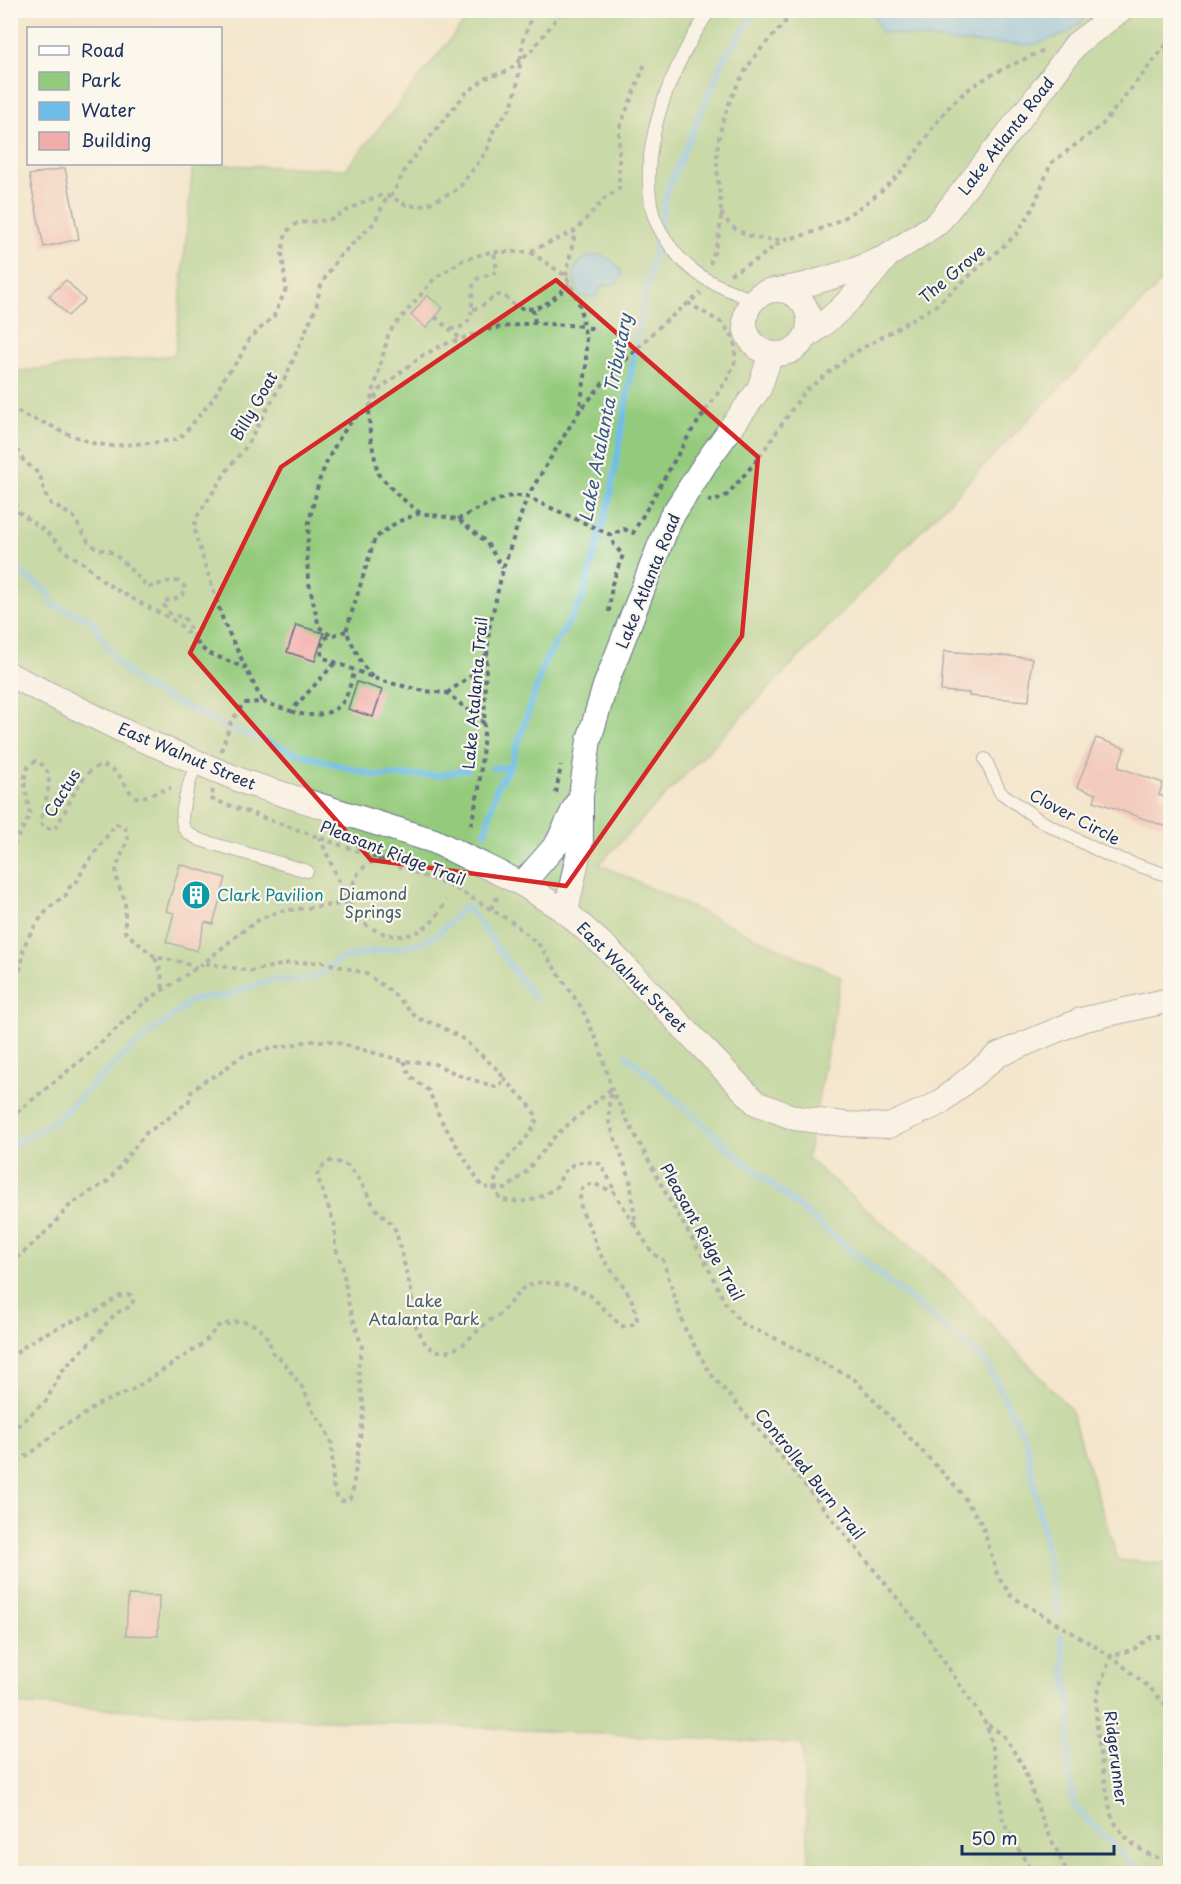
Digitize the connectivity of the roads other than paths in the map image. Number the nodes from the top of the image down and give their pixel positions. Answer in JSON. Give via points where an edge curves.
{"nodes":[{"id":1,"x":710,"y":10,"type":"edge"},
{"id":2,"x":1121,"y":10,"type":"edge"},
{"id":3,"x":886,"y":257,"type":"junction"},
{"id":4,"x":778,"y":290,"type":"junction"},
{"id":5,"x":754,"y":301,"type":"junction"},
{"id":6,"x":807,"y":336,"type":"junction"},
{"id":7,"x":771,"y":354,"type":"junction"},
{"id":8,"x":10,"y":675,"type":"edge"},
{"id":9,"x":985,"y":759,"type":"dead end"},
{"id":10,"x":193,"y":773,"type":"junction"},
{"id":11,"x":581,"y":795,"type":"junction"},
{"id":12,"x":306,"y":871,"type":"dead end"},
{"id":13,"x":1170,"y":876,"type":"edge"},
{"id":14,"x":522,"y":884,"type":"junction"},
{"id":15,"x":566,"y":912,"type":"junction"},
{"id":16,"x":1170,"y":1000,"type":"edge"}],
"edges":[{"from":1,"to":5,"type":"lane","via":[[682,57],[655,130],[649,186],[652,212],[689,268]]},
{"from":2,"to":3,"type":"street","name":"Lake Atlanta Road","via":[[1076,44],[938,223]]},
{"from":3,"to":4,"type":"street","name":"Lake Atlanta Road","via":[[852,271]]},
{"from":3,"to":6,"type":"street","name":"Lake Atlanta Road","via":[[863,287]]},
{"from":4,"to":5,"type":"street"},
{"from":4,"to":6,"type":"street","via":[[798,297],[805,305],[810,326]]},
{"from":5,"to":7,"type":"street","via":[[746,314],[747,334],[761,350]]},
{"from":6,"to":7,"type":"street","via":[[792,351]]},
{"from":7,"to":11,"type":"street","name":"Lake Atlanta Road","via":[[759,389],[670,519],[605,686],[589,740]]},
{"from":8,"to":10,"type":"street","name":"East Walnut Street","via":[[136,737]]},
{"from":9,"to":13,"type":"lane","name":"Clover Circle","via":[[1000,792],[1039,820],[1107,855]]},
{"from":10,"to":12,"type":"lane","via":[[182,817],[190,834]]},
{"from":10,"to":14,"type":"street","name":"East Walnut Street","via":[[248,783],[434,841]]},
{"from":11,"to":14,"type":"street","name":"Lake Atlanta Road","via":[[557,844]]},
{"from":11,"to":15,"type":"street","name":"Lake Atlanta Road","via":[[581,841]]},
{"from":14,"to":15,"type":"street","name":"East Walnut Street"},
{"from":15,"to":16,"type":"street","name":"East Walnut Street","via":[[610,951],[756,1102],[795,1118],[889,1126],[938,1104],[998,1055],[1081,1020]]}]}
